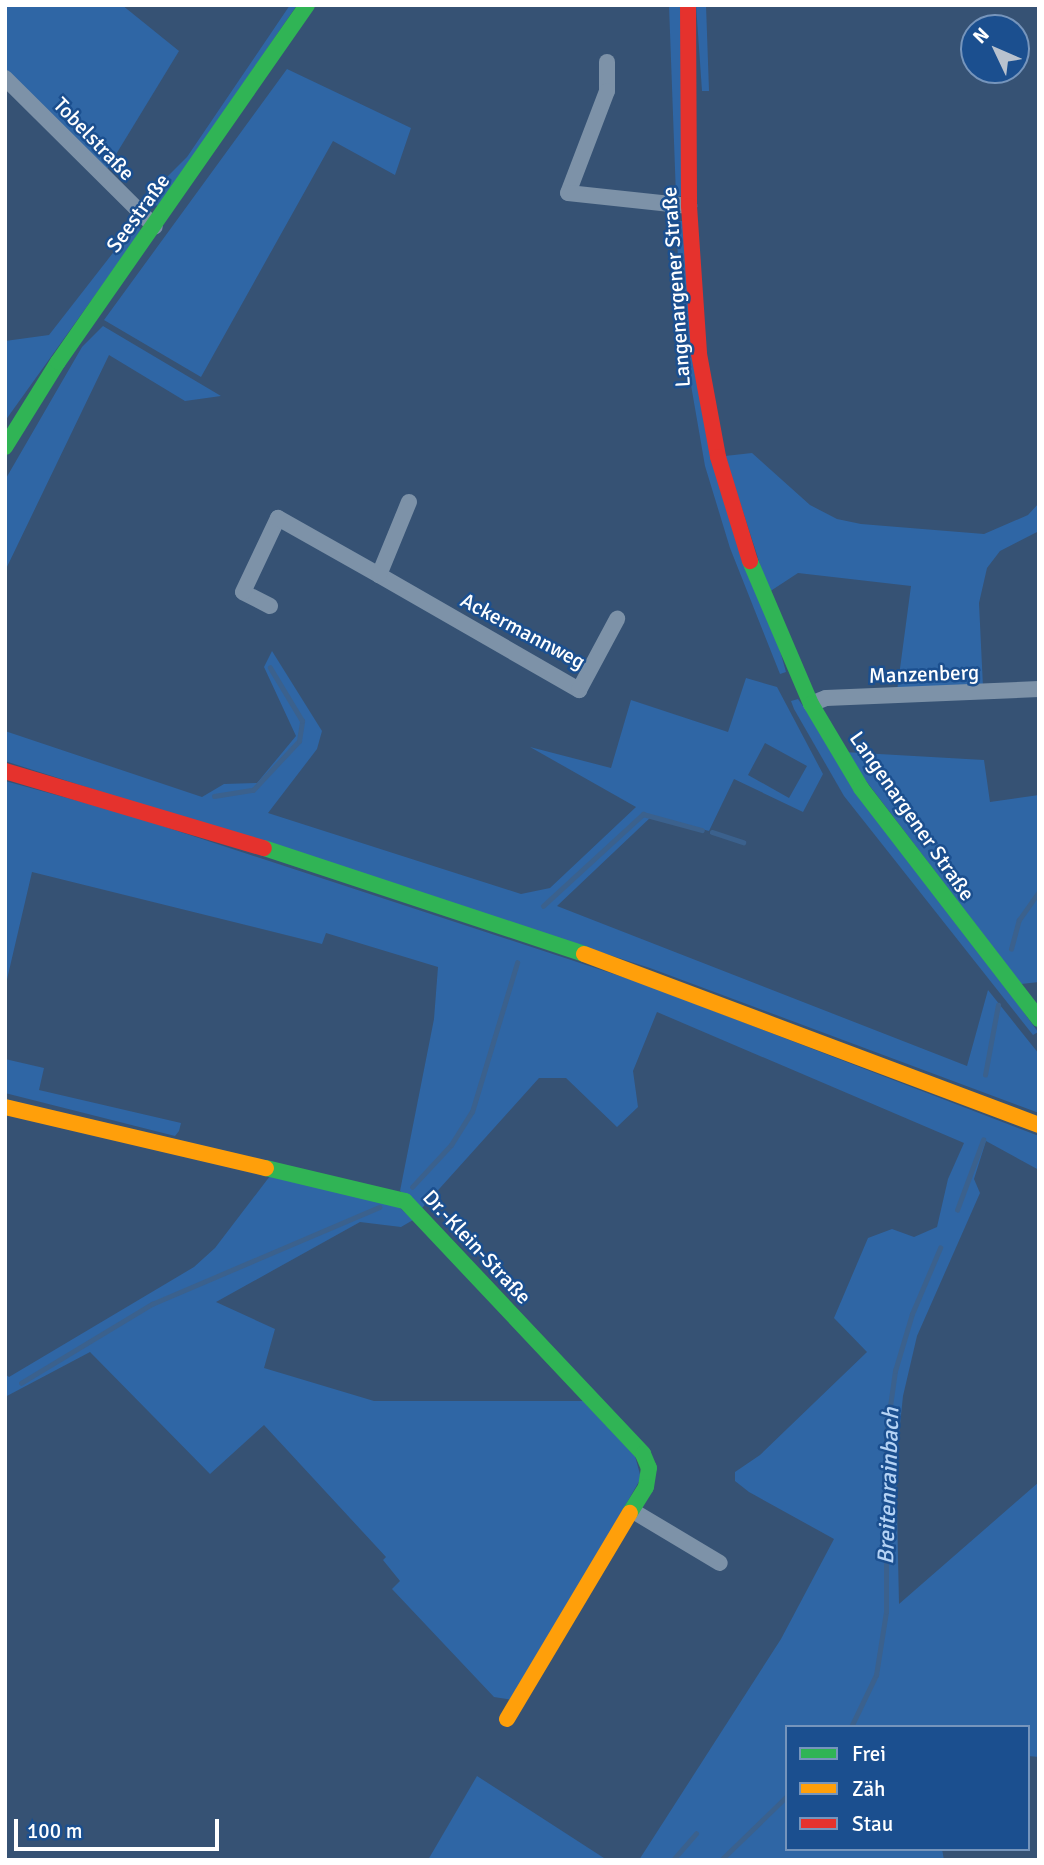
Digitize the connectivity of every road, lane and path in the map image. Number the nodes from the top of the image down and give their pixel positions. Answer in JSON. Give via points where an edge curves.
{"nodes":[{"id":1,"x":307,"y":5,"type":"edge"},
{"id":2,"x":688,"y":5,"type":"edge"},
{"id":3,"x":607,"y":62,"type":"dead end"},
{"id":4,"x":5,"y":78,"type":"edge"},
{"id":5,"x":690,"y":206,"type":"junction"},
{"id":6,"x":155,"y":227,"type":"junction"},
{"id":7,"x":5,"y":447,"type":"edge"},
{"id":8,"x":409,"y":502,"type":"dead end"},
{"id":9,"x":379,"y":575,"type":"junction"},
{"id":10,"x":270,"y":606,"type":"dead end"},
{"id":11,"x":617,"y":618,"type":"dead end"},
{"id":12,"x":1039,"y":690,"type":"edge"},
{"id":13,"x":811,"y":704,"type":"junction"},
{"id":14,"x":5,"y":771,"type":"edge"},
{"id":15,"x":1039,"y":1019,"type":"edge"},
{"id":16,"x":5,"y":1107,"type":"edge"},
{"id":17,"x":1039,"y":1125,"type":"edge"},
{"id":18,"x":633,"y":1511,"type":"junction"},
{"id":19,"x":720,"y":1563,"type":"dead end"},
{"id":20,"x":507,"y":1719,"type":"dead end"}],
"edges":[{"from":1,"to":6,"type":"street","name":"Seestraße"},
{"from":2,"to":5,"type":"street","name":"Langenargener Straße"},
{"from":3,"to":5,"type":"street","via":[[607,91],[568,193]]},
{"from":4,"to":6,"type":"street","name":"Tobelstraße"},
{"from":5,"to":13,"type":"street","name":"Langenargener Straße","via":[[698,344],[718,457],[754,575]]},
{"from":6,"to":7,"type":"street","name":"Seestraße","via":[[64,352]]},
{"from":8,"to":9,"type":"street"},
{"from":9,"to":10,"type":"street","name":"Ackermannweg","via":[[278,518],[243,592]]},
{"from":9,"to":11,"type":"street","name":"Ackermannweg","via":[[579,690]]},
{"from":12,"to":13,"type":"street","name":"Manzenberg","via":[[826,698]]},
{"from":13,"to":15,"type":"street","name":"Langenargener Straße","via":[[890,829]]},
{"from":14,"to":17,"type":"street","via":[[284,854],[584,954]]},
{"from":16,"to":18,"type":"street","name":"Dr.-Klein-Straße","via":[[405,1201],[643,1454],[649,1476]]},
{"from":18,"to":19,"type":"street"},
{"from":18,"to":20,"type":"street","name":"Dr.-Klein-Straße"}]}
